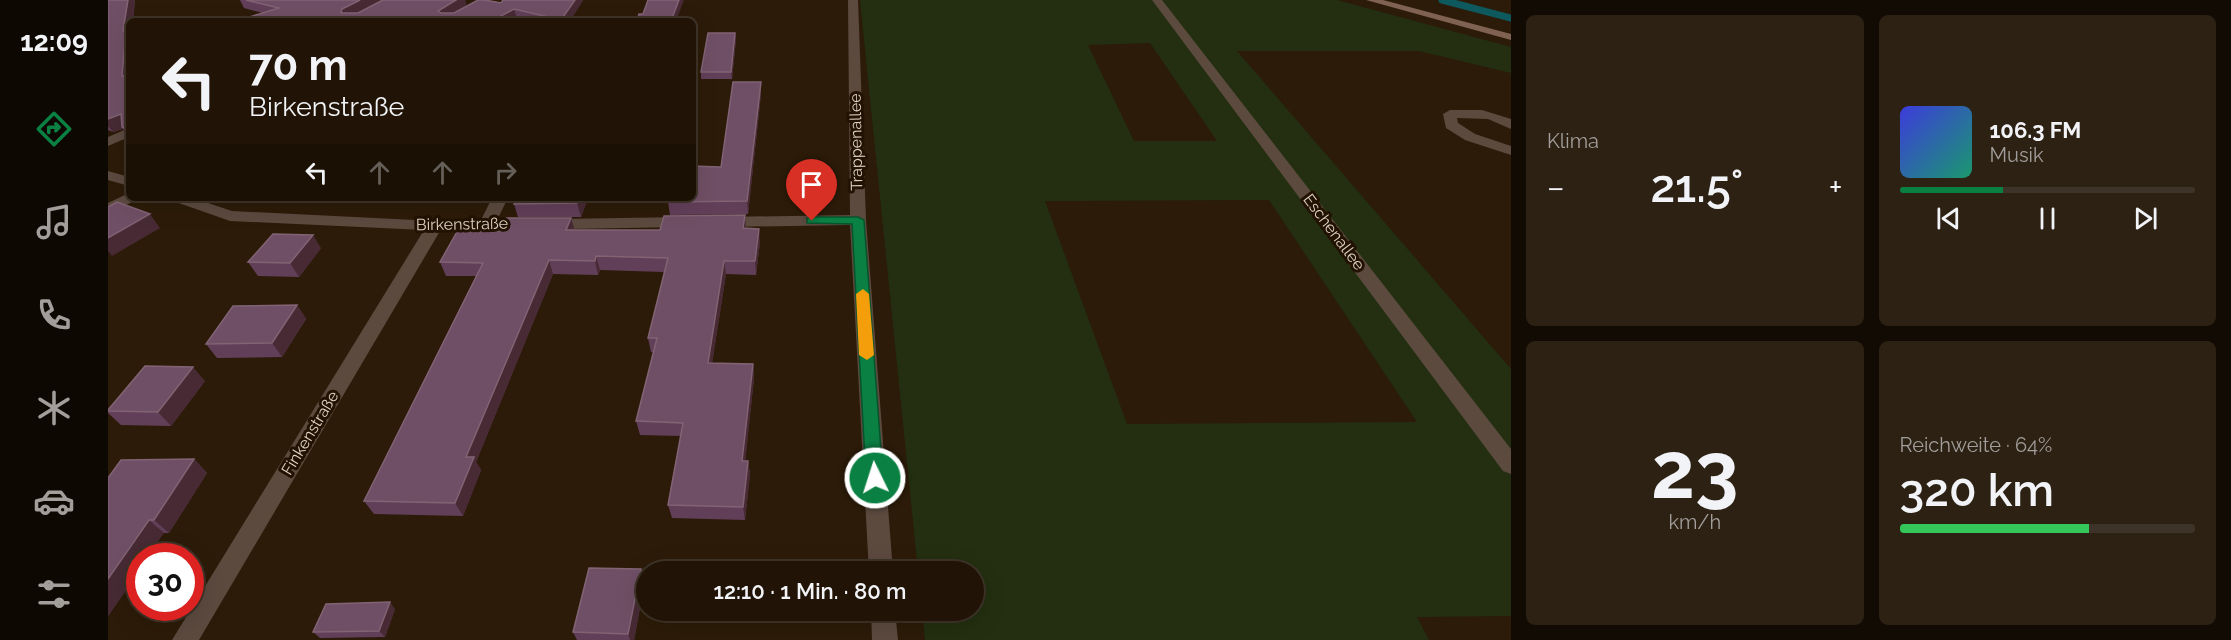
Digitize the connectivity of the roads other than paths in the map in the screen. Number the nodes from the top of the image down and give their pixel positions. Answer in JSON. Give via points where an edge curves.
{"nodes":[{"id":1,"x":853,"y":0,"type":"edge"},
{"id":2,"x":1156,"y":0,"type":"edge"},
{"id":3,"x":1371,"y":0,"type":"edge"},
{"id":4,"x":1511,"y":37,"type":"edge"},
{"id":5,"x":1511,"y":125,"type":"edge"},
{"id":6,"x":126,"y":133,"type":"edge"},
{"id":7,"x":108,"y":142,"type":"edge"},
{"id":8,"x":1511,"y":151,"type":"edge"},
{"id":9,"x":108,"y":176,"type":"edge"},
{"id":10,"x":126,"y":181,"type":"edge"},
{"id":11,"x":126,"y":200,"type":"edge"},
{"id":12,"x":187,"y":201,"type":"edge"},
{"id":13,"x":498,"y":201,"type":"edge"},
{"id":14,"x":108,"y":209,"type":"edge"},
{"id":15,"x":858,"y":220,"type":"junction"},
{"id":16,"x":487,"y":224,"type":"junction"},
{"id":17,"x":435,"y":226,"type":"junction"},
{"id":18,"x":1511,"y":465,"type":"edge"},
{"id":19,"x":880,"y":561,"type":"edge"},
{"id":20,"x":884,"y":621,"type":"edge"},
{"id":21,"x":185,"y":640,"type":"edge"},
{"id":22,"x":885,"y":640,"type":"edge"}],
"edges":[{"from":1,"to":15,"type":"street","name":"Trappenallee"},
{"from":2,"to":18,"type":"street","name":"Eschenallee"},
{"from":3,"to":4,"type":"main road"},
{"from":5,"to":8,"type":"street","via":[[1502,118],[1475,112],[1450,114],[1451,125],[1470,137]]},
{"from":6,"to":7,"type":"street"},
{"from":9,"to":10,"type":"street"},
{"from":11,"to":14,"type":"street"},
{"from":12,"to":17,"type":"street","name":"Birkenstraße","via":[[230,216]]},
{"from":13,"to":16,"type":"street"},
{"from":15,"to":16,"type":"street","name":"Birkenstraße"},
{"from":15,"to":19,"type":"street","name":"Trappenallee"},
{"from":16,"to":17,"type":"street","name":"Birkenstraße"},
{"from":17,"to":21,"type":"street","name":"Finkenstraße"},
{"from":20,"to":22,"type":"street"}]}
